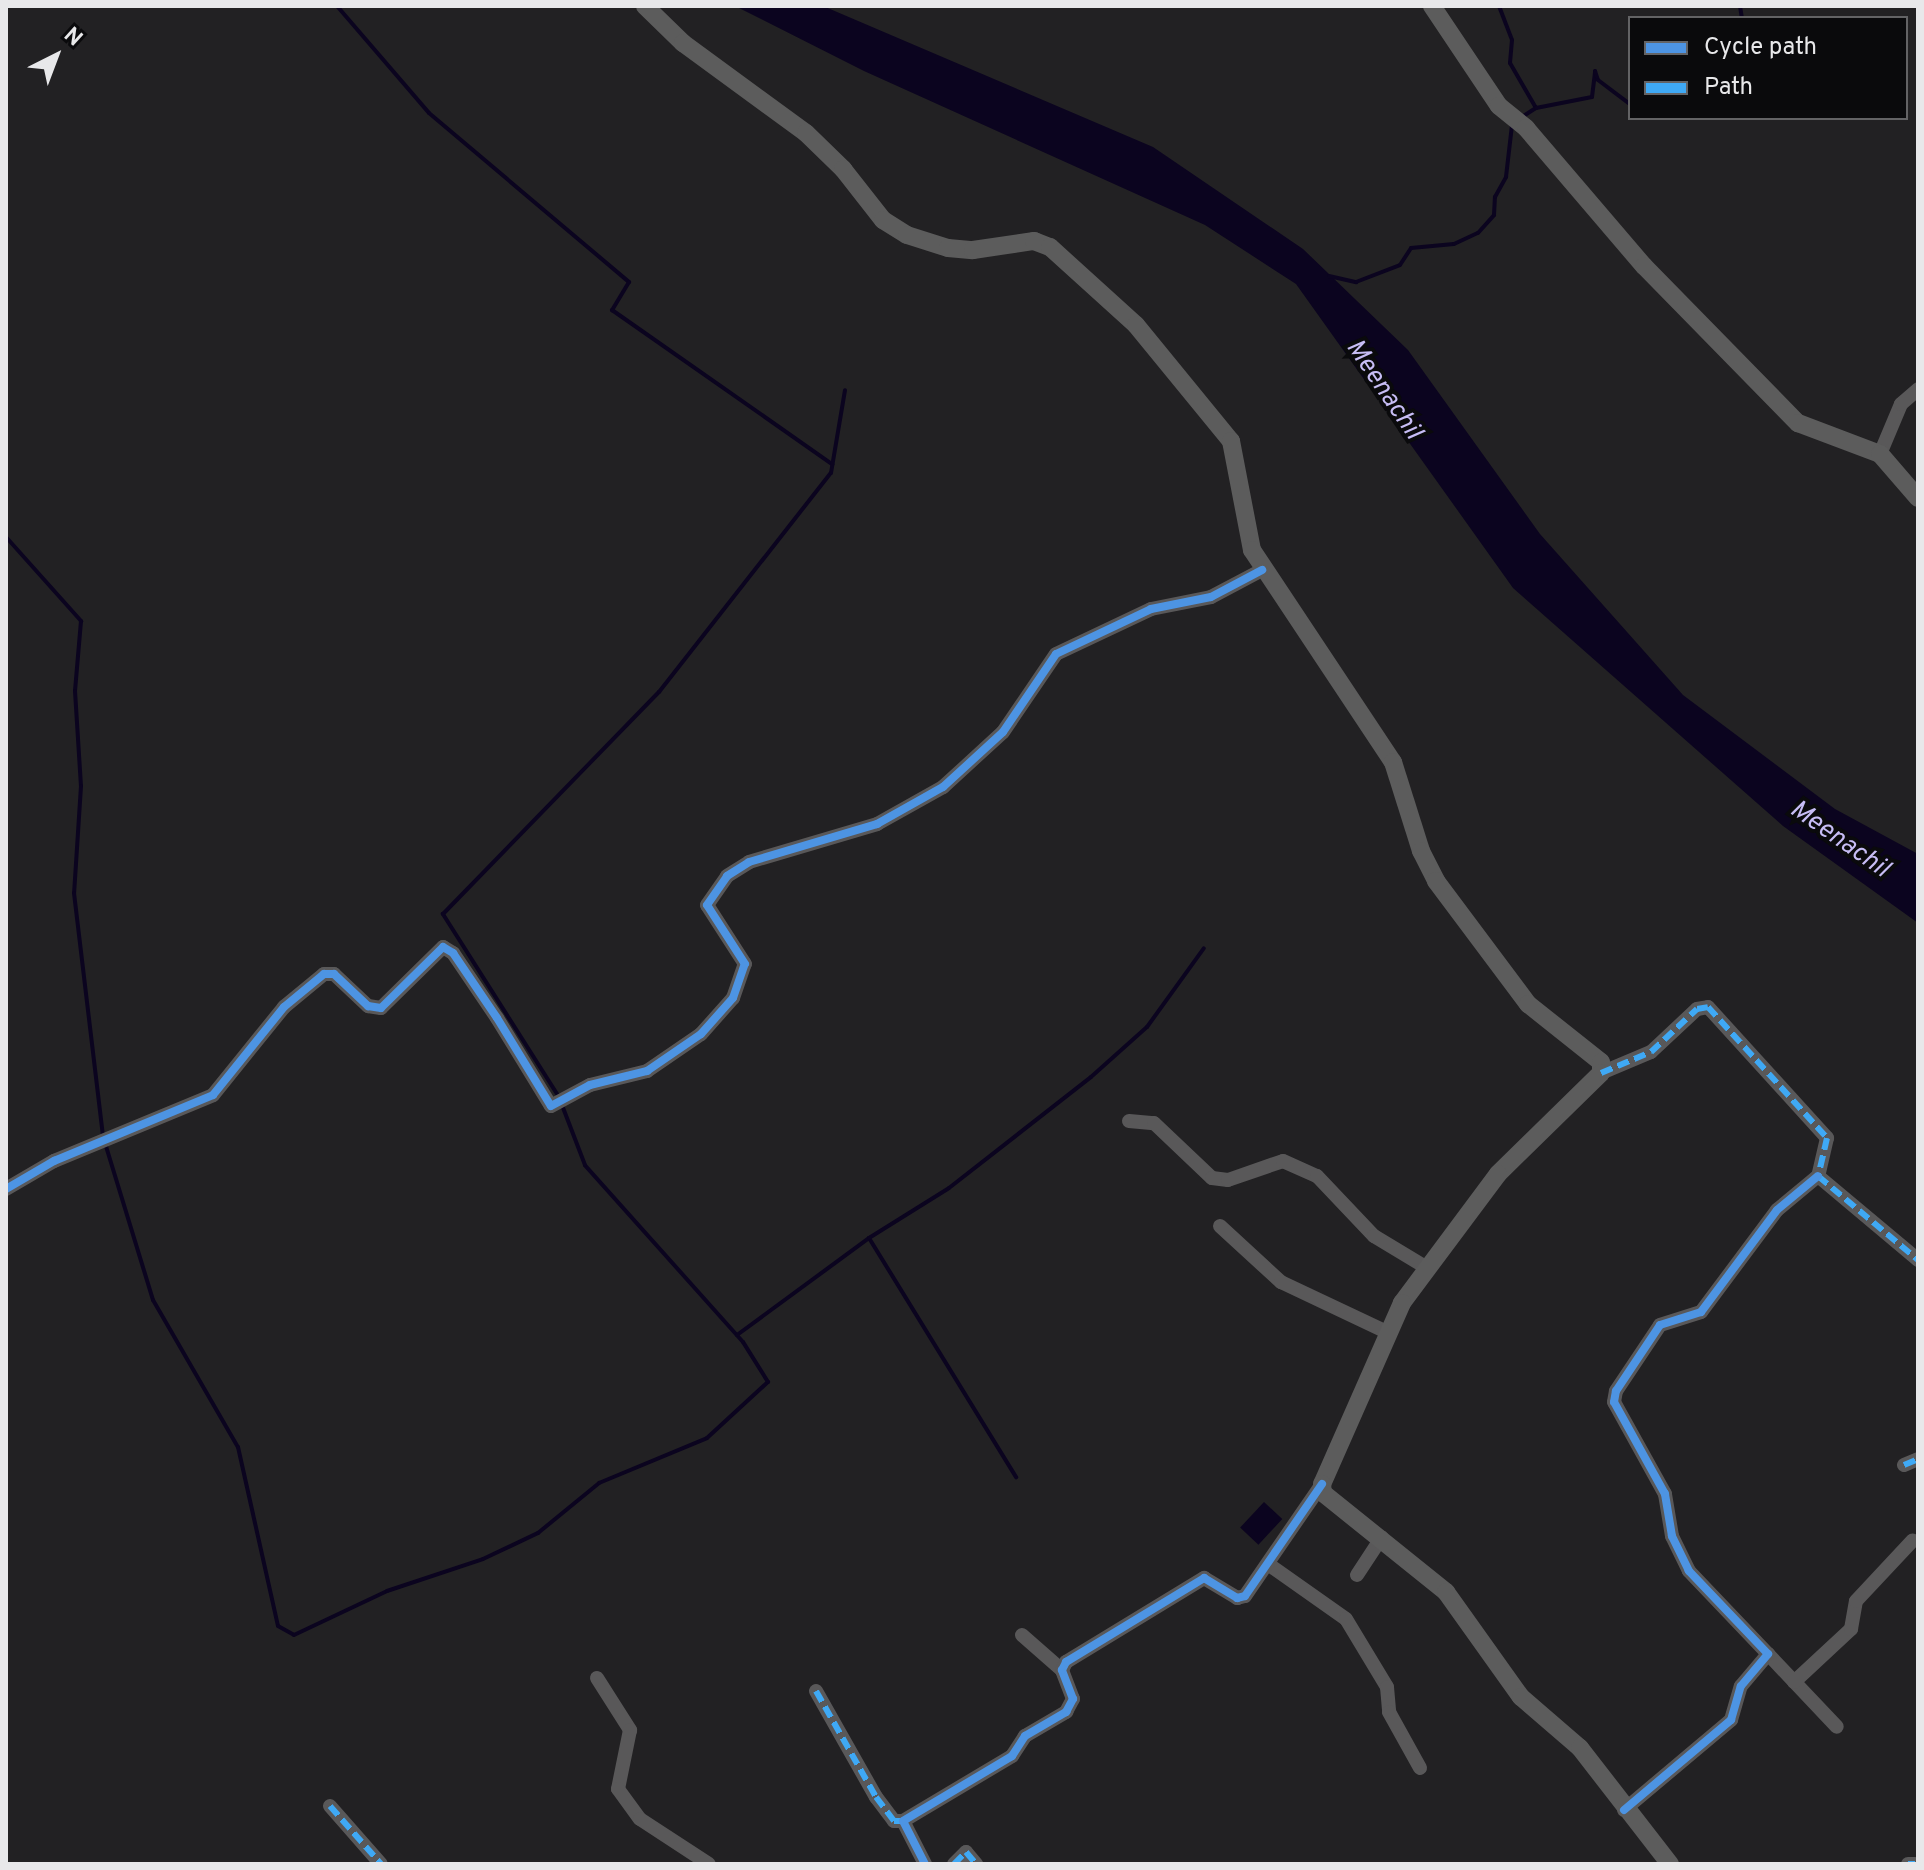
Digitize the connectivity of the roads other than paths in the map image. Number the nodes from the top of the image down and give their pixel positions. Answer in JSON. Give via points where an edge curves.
{"nodes":[{"id":1,"x":645,"y":6,"type":"edge"},
{"id":2,"x":1432,"y":6,"type":"edge"},
{"id":3,"x":1918,"y":389,"type":"edge"},
{"id":4,"x":1880,"y":454,"type":"junction"},
{"id":5,"x":1918,"y":498,"type":"edge"},
{"id":6,"x":1262,"y":570,"type":"junction"},
{"id":7,"x":1601,"y":1073,"type":"junction"},
{"id":8,"x":1129,"y":1121,"type":"dead end"},
{"id":9,"x":1818,"y":1176,"type":"junction"},
{"id":10,"x":6,"y":1189,"type":"edge"},
{"id":11,"x":1220,"y":1226,"type":"dead end"},
{"id":12,"x":1918,"y":1260,"type":"edge"},
{"id":13,"x":1427,"y":1268,"type":"junction"},
{"id":14,"x":1389,"y":1333,"type":"junction"},
{"id":15,"x":1918,"y":1459,"type":"edge"},
{"id":16,"x":1904,"y":1465,"type":"dead end"},
{"id":17,"x":1322,"y":1484,"type":"junction"},
{"id":18,"x":1382,"y":1537,"type":"junction"},
{"id":19,"x":1913,"y":1540,"type":"dead end"},
{"id":20,"x":1268,"y":1564,"type":"junction"},
{"id":21,"x":1357,"y":1575,"type":"dead end"},
{"id":22,"x":1022,"y":1635,"type":"dead end"},
{"id":23,"x":1768,"y":1654,"type":"junction"},
{"id":24,"x":1062,"y":1670,"type":"junction"},
{"id":25,"x":597,"y":1678,"type":"dead end"},
{"id":26,"x":1794,"y":1682,"type":"junction"},
{"id":27,"x":816,"y":1691,"type":"dead end"},
{"id":28,"x":1837,"y":1727,"type":"dead end"},
{"id":29,"x":1420,"y":1768,"type":"dead end"},
{"id":30,"x":330,"y":1806,"type":"dead end"},
{"id":31,"x":1624,"y":1810,"type":"junction"},
{"id":32,"x":903,"y":1821,"type":"junction"},
{"id":33,"x":381,"y":1864,"type":"edge"},
{"id":34,"x":709,"y":1864,"type":"edge"},
{"id":35,"x":925,"y":1864,"type":"edge"},
{"id":36,"x":954,"y":1864,"type":"edge"},
{"id":37,"x":976,"y":1864,"type":"edge"},
{"id":38,"x":1670,"y":1864,"type":"edge"},
{"id":39,"x":1908,"y":1864,"type":"edge"},
{"id":40,"x":1915,"y":1864,"type":"edge"}],
"edges":[{"from":1,"to":6,"type":"main road","via":[[683,43],[806,133],[883,220],[907,235],[948,248],[973,250],[1034,241],[1050,247],[1136,325],[1231,441],[1246,528]]},
{"from":2,"to":4,"type":"main road","via":[[1499,106],[1526,128],[1644,266],[1798,423]]},
{"from":3,"to":4,"type":"street","via":[[1901,404]]},
{"from":4,"to":5,"type":"main road"},
{"from":6,"to":7,"type":"main road","via":[[1393,762],[1436,881],[1528,1004],[1601,1062]]},
{"from":6,"to":10,"type":"street","via":[[1211,597],[1151,609],[1056,654],[1003,732],[943,787],[877,824],[749,862],[727,876],[707,905],[745,964],[733,998],[701,1034],[647,1071],[590,1085],[559,1103],[453,953],[443,947],[381,1008],[368,1006],[334,974],[324,974],[284,1007],[217,1092]]},
{"from":7,"to":9,"type":"street","via":[[1651,1052],[1697,1009],[1708,1007],[1827,1138]]},
{"from":7,"to":13,"type":"main road","via":[[1498,1174]]},
{"from":8,"to":13,"type":"street","via":[[1154,1123],[1212,1178],[1228,1180],[1283,1161],[1317,1176],[1374,1236]]},
{"from":9,"to":12,"type":"street"},
{"from":9,"to":23,"type":"street","via":[[1777,1210],[1701,1312],[1660,1325],[1619,1381],[1614,1402],[1665,1494],[1672,1536],[1689,1571]]},
{"from":11,"to":14,"type":"street","via":[[1268,1273]]},
{"from":13,"to":14,"type":"main road"},
{"from":14,"to":17,"type":"main road"},
{"from":15,"to":16,"type":"street"},
{"from":17,"to":18,"type":"main road","via":[[1323,1493]]},
{"from":17,"to":20,"type":"street"},
{"from":18,"to":21,"type":"street"},
{"from":18,"to":31,"type":"main road","via":[[1446,1592],[1521,1697],[1580,1748]]},
{"from":19,"to":26,"type":"street","via":[[1856,1601],[1851,1629]]},
{"from":20,"to":24,"type":"street","via":[[1245,1596],[1237,1598],[1204,1578],[1066,1662]]},
{"from":20,"to":29,"type":"street","via":[[1346,1619],[1387,1687],[1389,1712]]},
{"from":22,"to":24,"type":"street"},
{"from":23,"to":26,"type":"street"},
{"from":23,"to":31,"type":"street","via":[[1741,1686],[1731,1720]]},
{"from":24,"to":32,"type":"street","via":[[1073,1691],[1066,1712],[1025,1736],[1012,1756]]},
{"from":25,"to":34,"type":"street","via":[[630,1730],[618,1789],[640,1819]]},
{"from":26,"to":28,"type":"street"},
{"from":27,"to":32,"type":"street","via":[[876,1797],[894,1821]]},
{"from":30,"to":33,"type":"street"},
{"from":31,"to":38,"type":"main road"},
{"from":32,"to":35,"type":"street"},
{"from":36,"to":37,"type":"street","via":[[966,1852]]},
{"from":39,"to":40,"type":"street"}]}
